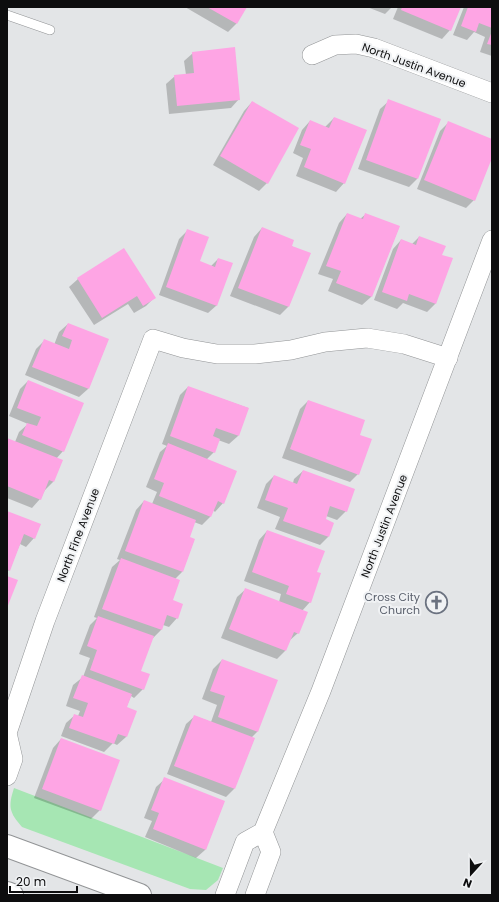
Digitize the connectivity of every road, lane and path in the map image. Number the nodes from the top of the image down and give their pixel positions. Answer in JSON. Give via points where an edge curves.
{"nodes":[{"id":1,"x":7,"y":15,"type":"edge"},
{"id":2,"x":50,"y":30,"type":"dead end"},
{"id":3,"x":312,"y":55,"type":"dead end"},
{"id":4,"x":492,"y":94,"type":"edge"},
{"id":5,"x":492,"y":240,"type":"edge"},
{"id":6,"x":448,"y":358,"type":"junction"},
{"id":7,"x":7,"y":733,"type":"edge"},
{"id":8,"x":7,"y":776,"type":"edge"},
{"id":9,"x":263,"y":832,"type":"junction"},
{"id":10,"x":7,"y":846,"type":"edge"},
{"id":11,"x":7,"y":893,"type":"edge"},
{"id":12,"x":12,"y":895,"type":"edge"},
{"id":13,"x":140,"y":895,"type":"edge"},
{"id":14,"x":225,"y":895,"type":"edge"},
{"id":15,"x":255,"y":895,"type":"edge"}],
"edges":[{"from":1,"to":2,"type":"lane"},
{"from":3,"to":4,"type":"street","name":"North Justin Avenue","via":[[335,45],[356,44],[374,48]]},
{"from":5,"to":6,"type":"street","name":"North Justin Avenue"},
{"from":6,"to":7,"type":"street","name":"North Fine Avenue","via":[[404,344],[366,338],[255,354],[217,354],[153,339],[45,621]]},
{"from":6,"to":9,"type":"street","name":"North Justin Avenue","via":[[321,691]]},
{"from":7,"to":8,"type":"street","name":"North Fine Avenue","via":[[14,759]]},
{"from":9,"to":14,"type":"street","via":[[245,842]]},
{"from":9,"to":15,"type":"street","via":[[271,852]]},
{"from":10,"to":13,"type":"main road"},
{"from":11,"to":12,"type":"main road"}]}
